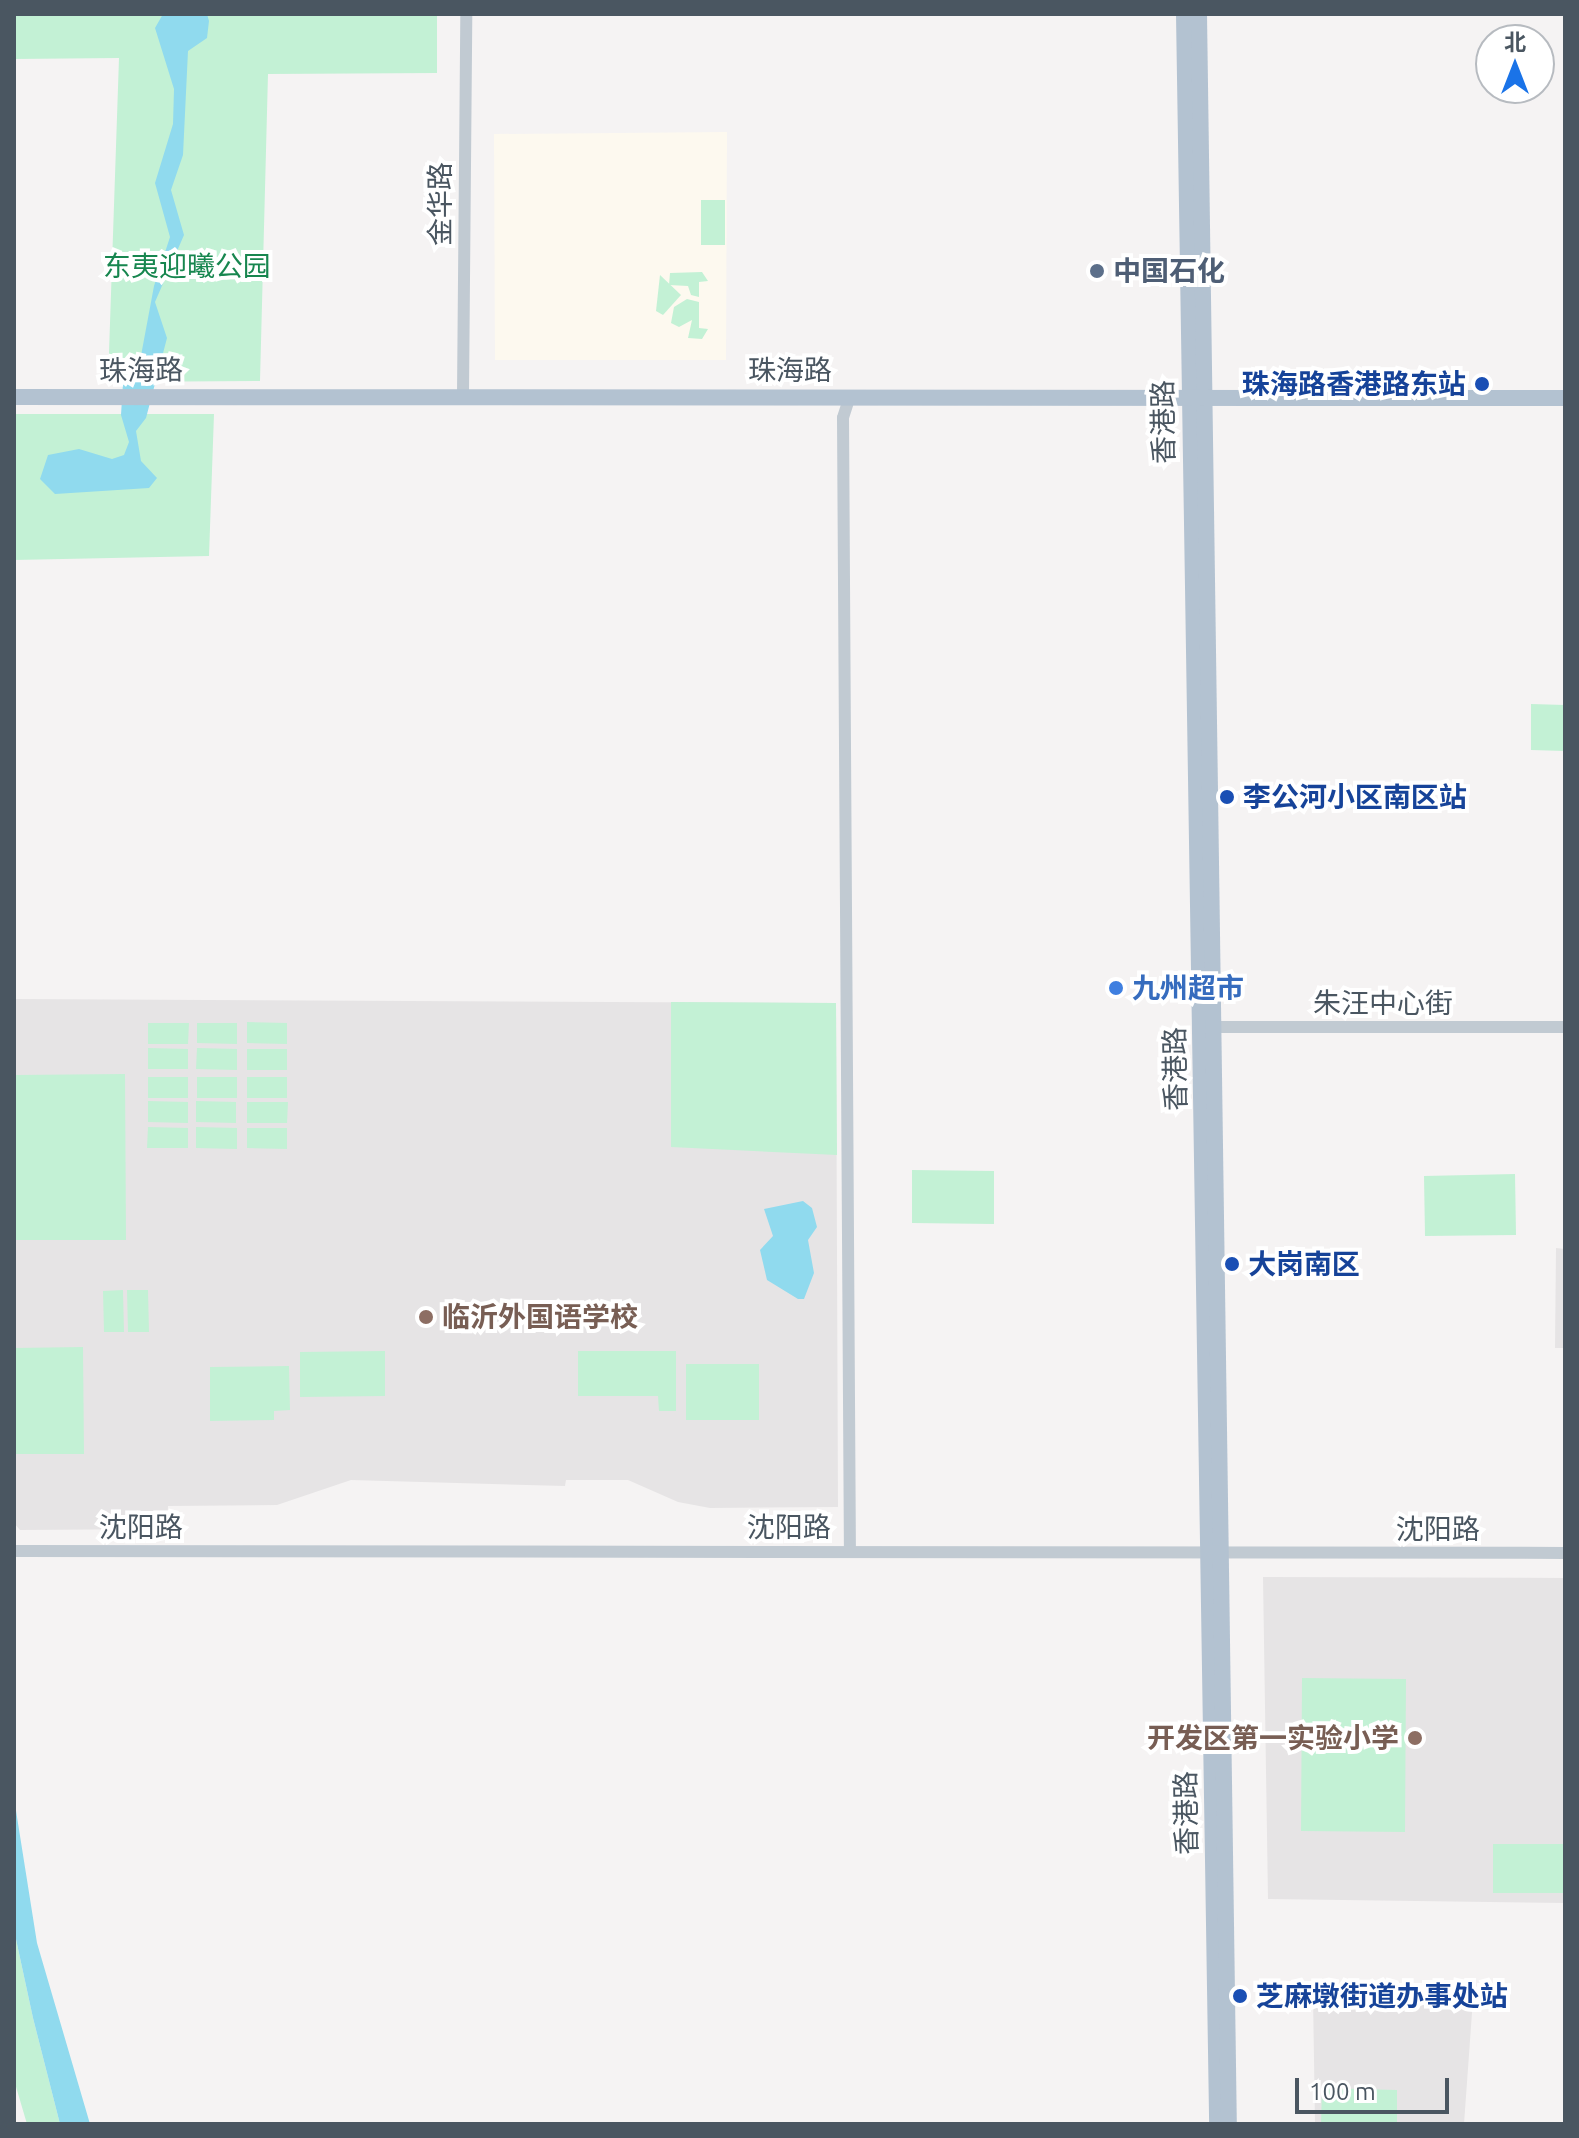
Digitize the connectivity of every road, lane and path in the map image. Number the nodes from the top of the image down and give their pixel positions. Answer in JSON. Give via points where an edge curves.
{"nodes":[{"id":1,"x":466,"y":14,"type":"edge"},
{"id":2,"x":1184,"y":14,"type":"edge"},
{"id":3,"x":1199,"y":14,"type":"edge"},
{"id":4,"x":463,"y":394,"type":"junction"},
{"id":5,"x":850,"y":396,"type":"junction"},
{"id":6,"x":14,"y":397,"type":"edge"},
{"id":7,"x":1195,"y":398,"type":"junction"},
{"id":8,"x":1565,"y":398,"type":"edge"},
{"id":9,"x":1208,"y":1027,"type":"junction"},
{"id":10,"x":1565,"y":1027,"type":"edge"},
{"id":11,"x":16,"y":1551,"type":"edge"},
{"id":12,"x":850,"y":1551,"type":"junction"},
{"id":13,"x":1215,"y":1552,"type":"junction"},
{"id":14,"x":1565,"y":1553,"type":"edge"},
{"id":15,"x":1217,"y":2124,"type":"edge"},
{"id":16,"x":1229,"y":2124,"type":"edge"}],
"edges":[{"from":1,"to":4,"type":"street","name":"金华路"},
{"from":2,"to":7,"type":"main road","name":"香港路"},
{"from":3,"to":7,"type":"main road","name":"香港路"},
{"from":4,"to":5,"type":"main road","name":"珠海路"},
{"from":4,"to":6,"type":"main road","name":"珠海路"},
{"from":5,"to":7,"type":"main road","name":"珠海路"},
{"from":5,"to":12,"type":"street","via":[[843,418]]},
{"from":7,"to":8,"type":"main road","name":"珠海路"},
{"from":7,"to":9,"type":"main road","name":"香港路"},
{"from":9,"to":10,"type":"street","name":"朱汪中心街"},
{"from":9,"to":13,"type":"main road","name":"香港路"},
{"from":11,"to":12,"type":"street","name":"沈阳路"},
{"from":12,"to":13,"type":"street","name":"沈阳路"},
{"from":13,"to":14,"type":"street","name":"沈阳路"},
{"from":13,"to":15,"type":"main road","name":"香港路"},
{"from":13,"to":16,"type":"main road","name":"香港路"}]}
